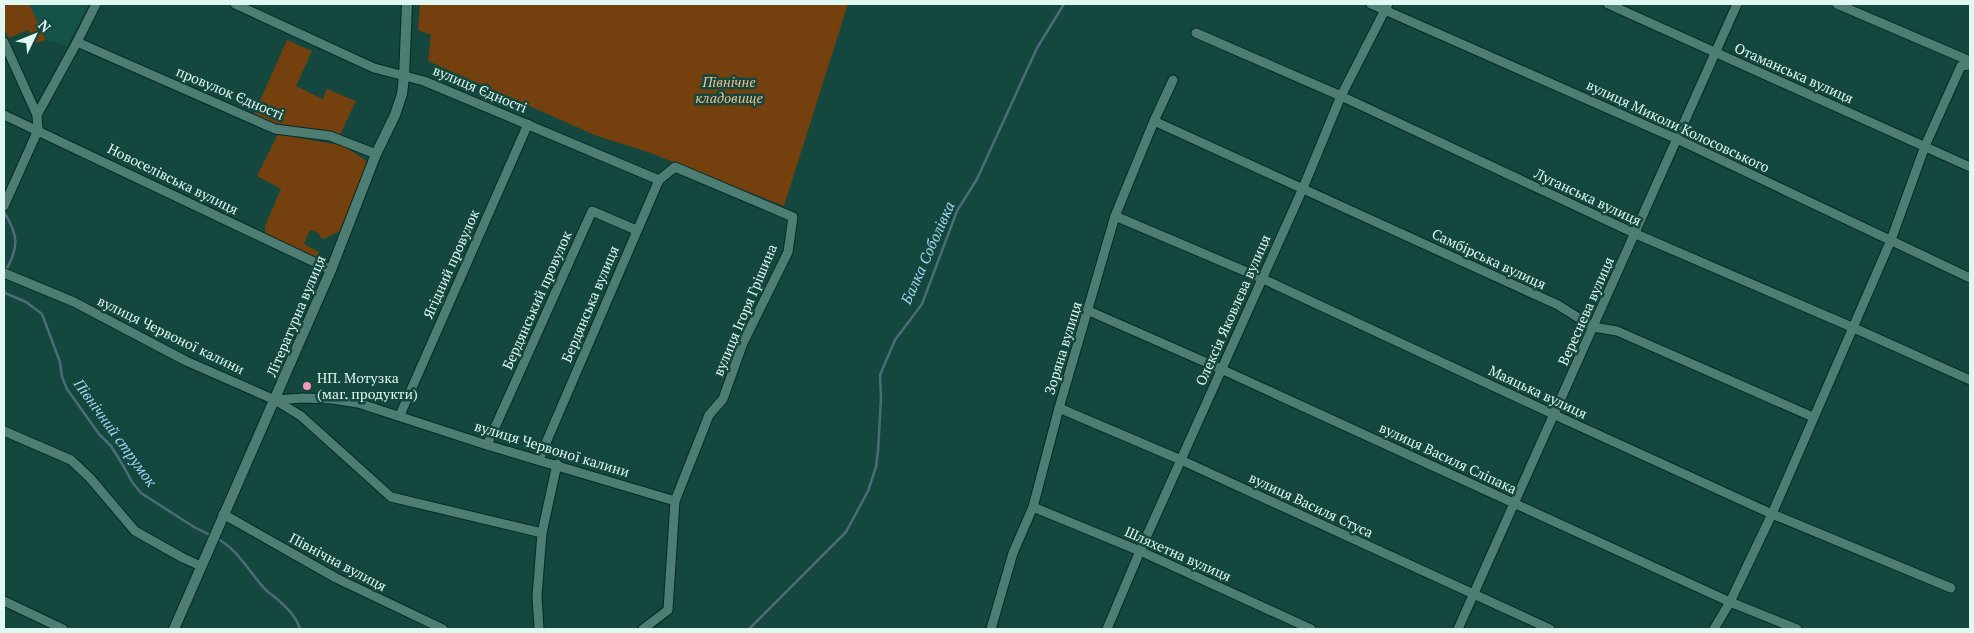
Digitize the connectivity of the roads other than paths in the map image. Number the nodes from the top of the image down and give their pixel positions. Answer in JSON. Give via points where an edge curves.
{"nodes":[{"id":1,"x":96,"y":4,"type":"edge"},
{"id":2,"x":235,"y":4,"type":"edge"},
{"id":3,"x":407,"y":4,"type":"edge"},
{"id":4,"x":1371,"y":4,"type":"edge"},
{"id":5,"x":1608,"y":4,"type":"edge"},
{"id":6,"x":1737,"y":4,"type":"edge"},
{"id":7,"x":1837,"y":4,"type":"edge"},
{"id":8,"x":1387,"y":7,"type":"edge"},
{"id":9,"x":1196,"y":33,"type":"dead end"},
{"id":10,"x":4,"y":42,"type":"edge"},
{"id":11,"x":77,"y":42,"type":"junction"},
{"id":12,"x":1716,"y":53,"type":"junction"},
{"id":13,"x":1970,"y":63,"type":"edge"},
{"id":14,"x":404,"y":77,"type":"junction"},
{"id":15,"x":1173,"y":80,"type":"dead end"},
{"id":16,"x":1341,"y":96,"type":"junction"},
{"id":17,"x":4,"y":114,"type":"edge"},
{"id":18,"x":38,"y":116,"type":"junction"},
{"id":19,"x":1154,"y":121,"type":"junction"},
{"id":20,"x":528,"y":124,"type":"junction"},
{"id":21,"x":38,"y":130,"type":"junction"},
{"id":22,"x":1677,"y":139,"type":"junction"},
{"id":23,"x":1925,"y":146,"type":"junction"},
{"id":24,"x":376,"y":154,"type":"junction"},
{"id":25,"x":1970,"y":166,"type":"edge"},
{"id":26,"x":659,"y":180,"type":"junction"},
{"id":27,"x":1303,"y":188,"type":"junction"},
{"id":28,"x":4,"y":206,"type":"edge"},
{"id":29,"x":1116,"y":216,"type":"junction"},
{"id":30,"x":793,"y":217,"type":"joint"},
{"id":31,"x":636,"y":230,"type":"junction"},
{"id":32,"x":1636,"y":234,"type":"junction"},
{"id":33,"x":1891,"y":240,"type":"junction"},
{"id":34,"x":331,"y":270,"type":"junction"},
{"id":35,"x":4,"y":273,"type":"edge"},
{"id":36,"x":1261,"y":278,"type":"junction"},
{"id":37,"x":1970,"y":278,"type":"edge"},
{"id":38,"x":1089,"y":311,"type":"junction"},
{"id":39,"x":1593,"y":327,"type":"junction"},
{"id":40,"x":1854,"y":328,"type":"junction"},
{"id":41,"x":1221,"y":369,"type":"junction"},
{"id":42,"x":1970,"y":380,"type":"edge"},
{"id":43,"x":275,"y":400,"type":"junction"},
{"id":44,"x":1059,"y":408,"type":"junction"},
{"id":45,"x":400,"y":415,"type":"junction"},
{"id":46,"x":1555,"y":415,"type":"junction"},
{"id":47,"x":1813,"y":418,"type":"junction"},
{"id":48,"x":4,"y":431,"type":"edge"},
{"id":49,"x":487,"y":445,"type":"junction"},
{"id":50,"x":539,"y":459,"type":"junction"},
{"id":51,"x":1181,"y":460,"type":"junction"},
{"id":52,"x":557,"y":464,"type":"junction"},
{"id":53,"x":675,"y":501,"type":"junction"},
{"id":54,"x":1514,"y":504,"type":"junction"},
{"id":55,"x":1033,"y":507,"type":"junction"},
{"id":56,"x":224,"y":514,"type":"junction"},
{"id":57,"x":1772,"y":514,"type":"junction"},
{"id":58,"x":542,"y":533,"type":"junction"},
{"id":59,"x":1140,"y":551,"type":"junction"},
{"id":60,"x":201,"y":566,"type":"junction"},
{"id":61,"x":1951,"y":588,"type":"dead end"},
{"id":62,"x":1474,"y":595,"type":"junction"},
{"id":63,"x":4,"y":602,"type":"edge"},
{"id":64,"x":1730,"y":602,"type":"junction"},
{"id":65,"x":64,"y":629,"type":"edge"},
{"id":66,"x":174,"y":629,"type":"edge"},
{"id":67,"x":443,"y":629,"type":"edge"},
{"id":68,"x":539,"y":629,"type":"edge"},
{"id":69,"x":643,"y":629,"type":"edge"},
{"id":70,"x":990,"y":629,"type":"edge"},
{"id":71,"x":1107,"y":629,"type":"edge"},
{"id":72,"x":1311,"y":629,"type":"edge"},
{"id":73,"x":1458,"y":629,"type":"edge"},
{"id":74,"x":1550,"y":629,"type":"edge"},
{"id":75,"x":1714,"y":629,"type":"edge"},
{"id":76,"x":1797,"y":629,"type":"edge"}],
"edges":[{"from":1,"to":11,"type":"street"},
{"from":2,"to":14,"type":"street","name":"вулиця Єдності","via":[[374,68]]},
{"from":3,"to":14,"type":"street","name":"Літературна вулиця"},
{"from":4,"to":8,"type":"street","name":"вулиця Миколи Колосовського"},
{"from":5,"to":12,"type":"street","name":"Отаманська вулиця"},
{"from":6,"to":12,"type":"street","name":"Вереснева вулиця"},
{"from":7,"to":13,"type":"street"},
{"from":8,"to":16,"type":"street","name":"Олексія Яковлєва вулиця"},
{"from":8,"to":22,"type":"street","name":"вулиця Миколи Колосовського"},
{"from":9,"to":16,"type":"street","name":"Луганська вулиця"},
{"from":10,"to":18,"type":"street"},
{"from":11,"to":18,"type":"street"},
{"from":11,"to":24,"type":"street","name":"провулок Єдності","via":[[275,129],[330,136]]},
{"from":12,"to":22,"type":"street","name":"Вереснева вулиця"},
{"from":12,"to":23,"type":"street","name":"Отаманська вулиця"},
{"from":13,"to":23,"type":"street","via":[[1961,66]]},
{"from":14,"to":20,"type":"street","name":"вулиця Єдності","via":[[424,81]]},
{"from":14,"to":24,"type":"street","name":"Літературна вулиця","via":[[395,115]]},
{"from":15,"to":19,"type":"street","name":"Зоряна вулиця"},
{"from":16,"to":27,"type":"street","name":"Олексія Яковлєва вулиця"},
{"from":16,"to":32,"type":"street","name":"Луганська вулиця"},
{"from":17,"to":21,"type":"street","name":"Новоселівська вулиця"},
{"from":18,"to":21,"type":"street"},
{"from":19,"to":27,"type":"street","name":"Самбірська вулиця"},
{"from":19,"to":29,"type":"street","name":"Зоряна вулиця"},
{"from":20,"to":26,"type":"street","name":"вулиця Єдності"},
{"from":20,"to":45,"type":"street","name":"Ягідний провулок"},
{"from":21,"to":28,"type":"street"},
{"from":21,"to":34,"type":"street","name":"Новоселівська вулиця"},
{"from":22,"to":32,"type":"street","name":"Вереснева вулиця"},
{"from":22,"to":33,"type":"street","name":"вулиця Миколи Колосовського"},
{"from":23,"to":25,"type":"street","name":"Отаманська вулиця"},
{"from":23,"to":33,"type":"street"},
{"from":24,"to":34,"type":"street","name":"Літературна вулиця"},
{"from":26,"to":30,"type":"street","name":"Бердянська вулиця","via":[[675,167]]},
{"from":26,"to":31,"type":"street","name":"Бердянська вулиця"},
{"from":27,"to":36,"type":"street","name":"Олексія Яковлєва вулиця"},
{"from":27,"to":39,"type":"street","name":"Самбірська вулиця","via":[[1558,305]]},
{"from":29,"to":36,"type":"street","name":"Маяцька вулиця"},
{"from":29,"to":38,"type":"street","name":"Зоряна вулиця"},
{"from":30,"to":53,"type":"street","name":"вулиця Ігоря Грішина","via":[[788,252],[743,343],[723,399],[709,415]]},
{"from":31,"to":49,"type":"street","name":"Бердянський провулок","via":[[592,211]]},
{"from":31,"to":50,"type":"street","name":"Бердянська вулиця"},
{"from":32,"to":39,"type":"street","name":"Вереснева вулиця"},
{"from":32,"to":40,"type":"street","name":"Луганська вулиця"},
{"from":33,"to":37,"type":"street","name":"вулиця Миколи Колосовського"},
{"from":33,"to":40,"type":"street"},
{"from":34,"to":43,"type":"street","name":"Літературна вулиця"},
{"from":35,"to":43,"type":"street","name":"вулиця Червоної калини","via":[[74,302],[186,361]]},
{"from":36,"to":41,"type":"street","name":"Олексія Яковлєва вулиця"},
{"from":36,"to":46,"type":"street","name":"Маяцька вулиця"},
{"from":38,"to":41,"type":"street","name":"вулиця Василя Сліпака"},
{"from":38,"to":44,"type":"street","name":"Зоряна вулиця"},
{"from":39,"to":46,"type":"street","name":"Вереснева вулиця"},
{"from":39,"to":47,"type":"street","name":"Самбірська вулиця","via":[[1617,331]]},
{"from":40,"to":42,"type":"street","name":"Луганська вулиця"},
{"from":40,"to":47,"type":"street"},
{"from":41,"to":51,"type":"street","name":"Олексія Яковлєва вулиця"},
{"from":41,"to":54,"type":"street","name":"вулиця Василя Сліпака"},
{"from":43,"to":45,"type":"street","name":"вулиця Червоної калини","via":[[332,399]]},
{"from":43,"to":56,"type":"street","name":"Літературна вулиця"},
{"from":43,"to":58,"type":"street","via":[[301,416],[391,497]]},
{"from":44,"to":51,"type":"street","name":"вулиця Василя Стуса"},
{"from":44,"to":55,"type":"street","name":"Зоряна вулиця"},
{"from":45,"to":49,"type":"street","name":"вулиця Червоної калини"},
{"from":46,"to":54,"type":"street","name":"Вереснева вулиця"},
{"from":46,"to":57,"type":"street","name":"Маяцька вулиця"},
{"from":47,"to":57,"type":"street"},
{"from":48,"to":60,"type":"street","via":[[71,460],[135,531]]},
{"from":49,"to":50,"type":"street","name":"вулиця Червоної калини"},
{"from":50,"to":52,"type":"street","name":"вулиця Червоної калини"},
{"from":51,"to":59,"type":"street","name":"Олексія Яковлєва вулиця"},
{"from":51,"to":62,"type":"street","name":"вулиця Василя Стуса"},
{"from":52,"to":53,"type":"street","name":"вулиця Червоної калини"},
{"from":52,"to":58,"type":"street"},
{"from":53,"to":69,"type":"street","name":"вулиця Ігоря Грішина","via":[[668,610]]},
{"from":54,"to":62,"type":"street","name":"Вереснева вулиця"},
{"from":54,"to":64,"type":"street","name":"вулиця Василя Сліпака"},
{"from":55,"to":59,"type":"street","name":"Шляхетна вулиця"},
{"from":55,"to":70,"type":"street","name":"Зоряна вулиця","via":[[1013,553]]},
{"from":56,"to":60,"type":"street","name":"Літературна вулиця"},
{"from":56,"to":67,"type":"street","name":"Північна вулиця","via":[[336,578]]},
{"from":57,"to":61,"type":"street","name":"Маяцька вулиця"},
{"from":57,"to":64,"type":"street"},
{"from":58,"to":68,"type":"street","via":[[537,596]]},
{"from":59,"to":71,"type":"street","name":"Олексія Яковлєва вулиця"},
{"from":59,"to":72,"type":"street","name":"Шляхетна вулиця"},
{"from":60,"to":66,"type":"street","name":"Літературна вулиця"},
{"from":62,"to":73,"type":"street","name":"Вереснева вулиця"},
{"from":62,"to":74,"type":"street","name":"вулиця Василя Стуса"},
{"from":63,"to":65,"type":"street"},
{"from":64,"to":75,"type":"street"},
{"from":64,"to":76,"type":"street","name":"вулиця Василя Сліпака"}]}
